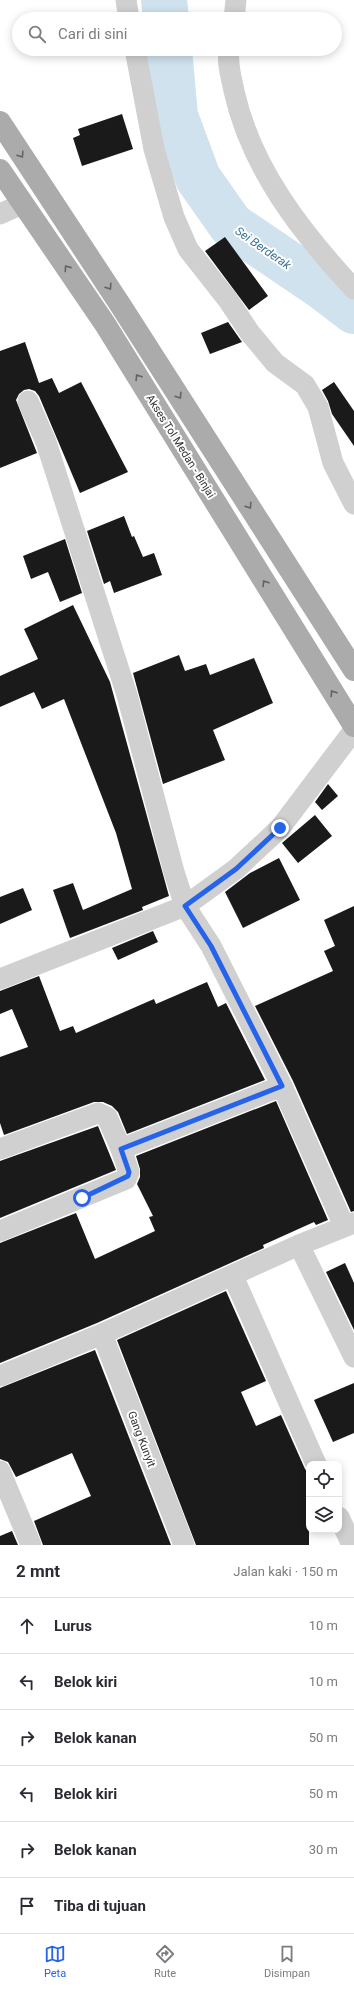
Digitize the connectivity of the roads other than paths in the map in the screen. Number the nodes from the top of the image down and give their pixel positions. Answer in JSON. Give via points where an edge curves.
{"nodes":[{"id":1,"x":126,"y":0,"type":"edge"},
{"id":2,"x":236,"y":0,"type":"edge"},
{"id":3,"x":128,"y":12,"type":"edge"},
{"id":4,"x":235,"y":12,"type":"edge"},
{"id":5,"x":136,"y":56,"type":"edge"},
{"id":6,"x":228,"y":56,"type":"edge"},
{"id":7,"x":0,"y":122,"type":"edge"},
{"id":8,"x":0,"y":170,"type":"edge"},
{"id":9,"x":22,"y":204,"type":"junction"},
{"id":10,"x":0,"y":214,"type":"edge"},
{"id":11,"x":354,"y":289,"type":"edge"},
{"id":12,"x":28,"y":401,"type":"dead end"},
{"id":13,"x":354,"y":504,"type":"edge"},
{"id":14,"x":354,"y":670,"type":"edge"},
{"id":15,"x":354,"y":726,"type":"edge"},
{"id":16,"x":354,"y":730,"type":"edge"},
{"id":17,"x":185,"y":906,"type":"junction"},
{"id":18,"x":0,"y":978,"type":"edge"},
{"id":19,"x":282,"y":1086,"type":"junction"},
{"id":20,"x":0,"y":1149,"type":"edge"},
{"id":21,"x":121,"y":1149,"type":"junction"},
{"id":22,"x":349,"y":1224,"type":"edge"},
{"id":23,"x":0,"y":1231,"type":"edge"},
{"id":24,"x":299,"y":1245,"type":"junction"},
{"id":25,"x":233,"y":1276,"type":"junction"},
{"id":26,"x":102,"y":1334,"type":"junction"},
{"id":27,"x":354,"y":1357,"type":"edge"},
{"id":28,"x":0,"y":1376,"type":"edge"},
{"id":29,"x":315,"y":1461,"type":"edge"},
{"id":30,"x":0,"y":1471,"type":"edge"},
{"id":31,"x":342,"y":1523,"type":"edge"},
{"id":32,"x":31,"y":1545,"type":"edge"},
{"id":33,"x":184,"y":1545,"type":"edge"},
{"id":34,"x":352,"y":1545,"type":"edge"}],
"edges":[{"from":1,"to":3,"type":"street"},
{"from":2,"to":4,"type":"street"},
{"from":5,"to":13,"type":"street","via":[[154,149],[174,217],[188,249],[275,363],[305,385],[318,407],[333,463]]},
{"from":6,"to":11,"type":"street","via":[[227,62],[237,104],[250,140],[270,182],[323,256]]},
{"from":7,"to":14,"type":"main road","one_way":true},
{"from":8,"to":9,"type":"main road","name":"Akses Tol Medan - Binjai"},
{"from":9,"to":10,"type":"street"},
{"from":15,"to":9,"type":"main road","name":"Akses Tol Medan - Binjai","one_way":true,"via":[[105,324]]},
{"from":12,"to":17,"type":"street","via":[[46,442],[127,695]]},
{"from":16,"to":17,"type":"street","via":[[280,828],[236,869]]},
{"from":17,"to":18,"type":"street"},
{"from":17,"to":19,"type":"street","via":[[211,946]]},
{"from":19,"to":21,"type":"street"},
{"from":19,"to":22,"type":"street"},
{"from":20,"to":21,"type":"street","via":[[98,1113],[108,1117]]},
{"from":21,"to":23,"type":"street","via":[[129,1172],[126,1179]]},
{"from":22,"to":24,"type":"street"},
{"from":24,"to":25,"type":"street"},
{"from":24,"to":27,"type":"street"},
{"from":25,"to":26,"type":"street"},
{"from":25,"to":29,"type":"street"},
{"from":26,"to":28,"type":"street"},
{"from":26,"to":33,"type":"street","name":"Gang Kunyit"},
{"from":30,"to":32,"type":"street"},
{"from":31,"to":34,"type":"street"}]}
